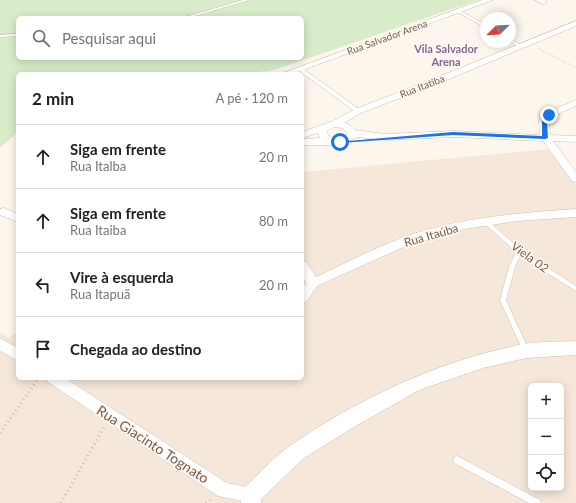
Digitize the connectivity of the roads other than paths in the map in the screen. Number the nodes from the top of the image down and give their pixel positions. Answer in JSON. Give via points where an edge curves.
{"nodes":[{"id":1,"x":247,"y":0,"type":"edge"},
{"id":2,"x":489,"y":0,"type":"edge"},
{"id":3,"x":458,"y":11,"type":"junction"},
{"id":4,"x":191,"y":16,"type":"edge"},
{"id":5,"x":576,"y":23,"type":"edge"},
{"id":6,"x":480,"y":24,"type":"edge"},
{"id":7,"x":16,"y":34,"type":"edge"},
{"id":8,"x":0,"y":36,"type":"edge"},
{"id":9,"x":516,"y":42,"type":"edge"},
{"id":10,"x":524,"y":45,"type":"junction"},
{"id":11,"x":300,"y":69,"type":"junction"},
{"id":12,"x":290,"y":72,"type":"edge"},
{"id":13,"x":576,"y":103,"type":"edge"},
{"id":14,"x":358,"y":111,"type":"junction"},
{"id":15,"x":335,"y":124,"type":"junction"},
{"id":16,"x":324,"y":127,"type":"junction"},
{"id":17,"x":352,"y":132,"type":"junction"},
{"id":18,"x":304,"y":134,"type":"edge"},
{"id":19,"x":385,"y":137,"type":"junction"},
{"id":20,"x":545,"y":138,"type":"junction"},
{"id":21,"x":576,"y":139,"type":"edge"},
{"id":22,"x":340,"y":141,"type":"junction"},
{"id":23,"x":304,"y":142,"type":"edge"},
{"id":24,"x":576,"y":178,"type":"edge"},
{"id":25,"x":4,"y":212,"type":"dead end"},
{"id":26,"x":576,"y":213,"type":"edge"},
{"id":27,"x":16,"y":217,"type":"edge"},
{"id":28,"x":486,"y":222,"type":"junction"},
{"id":29,"x":520,"y":252,"type":"junction"},
{"id":30,"x":304,"y":268,"type":"edge"},
{"id":31,"x":313,"y":283,"type":"junction"},
{"id":32,"x":576,"y":289,"type":"edge"},
{"id":33,"x":304,"y":295,"type":"edge"},
{"id":34,"x":0,"y":344,"type":"edge"},
{"id":35,"x":576,"y":348,"type":"edge"},
{"id":36,"x":526,"y":351,"type":"junction"},
{"id":37,"x":16,"y":354,"type":"edge"},
{"id":38,"x":56,"y":380,"type":"edge"},
{"id":39,"x":458,"y":460,"type":"dead end"},
{"id":40,"x":251,"y":499,"type":"edge"},
{"id":41,"x":537,"y":503,"type":"edge"}],
"edges":[{"from":1,"to":4,"type":"lane"},
{"from":2,"to":3,"type":"street","name":"Rua Salvador Arena"},
{"from":3,"to":6,"type":"lane"},
{"from":3,"to":11,"type":"street","name":"Rua Salvador Arena"},
{"from":5,"to":10,"type":"street","name":"Rua Itatiba"},
{"from":7,"to":8,"type":"lane"},
{"from":9,"to":10,"type":"lane"},
{"from":10,"to":14,"type":"street","name":"Rua Itatiba"},
{"from":11,"to":12,"type":"street","name":"Rua Salvador Arena"},
{"from":11,"to":14,"type":"lane"},
{"from":13,"to":20,"type":"street","via":[[549,115],[544,120]]},
{"from":14,"to":15,"type":"street","name":"Rua Itatiba"},
{"from":15,"to":16,"type":"street","name":"Rua Itatiba"},
{"from":15,"to":17,"type":"street","via":[[346,126]]},
{"from":16,"to":18,"type":"street"},
{"from":16,"to":22,"type":"street","via":[[322,136]]},
{"from":17,"to":19,"type":"street"},
{"from":17,"to":22,"type":"street","via":[[352,136]]},
{"from":19,"to":20,"type":"street","via":[[453,134]]},
{"from":19,"to":22,"type":"street"},
{"from":20,"to":21,"type":"street"},
{"from":20,"to":24,"type":"street"},
{"from":22,"to":23,"type":"street"},
{"from":25,"to":27,"type":"street"},
{"from":26,"to":28,"type":"street","name":"Rua Itaúba"},
{"from":28,"to":29,"type":"lane","name":"Viela 02"},
{"from":28,"to":31,"type":"street","name":"Rua Itaúba","via":[[465,225],[404,242]]},
{"from":29,"to":32,"type":"lane","name":"Viela 02"},
{"from":29,"to":36,"type":"lane","via":[[512,267],[503,300]]},
{"from":30,"to":31,"type":"street"},
{"from":31,"to":33,"type":"street","name":"Rua Itaúba"},
{"from":34,"to":37,"type":"street"},
{"from":35,"to":36,"type":"street"},
{"from":36,"to":40,"type":"street","via":[[482,361],[413,385],[297,452]]},
{"from":38,"to":40,"type":"street","name":"Rua Giacinto Tognato","via":[[224,490]]},
{"from":39,"to":41,"type":"lane"}]}
